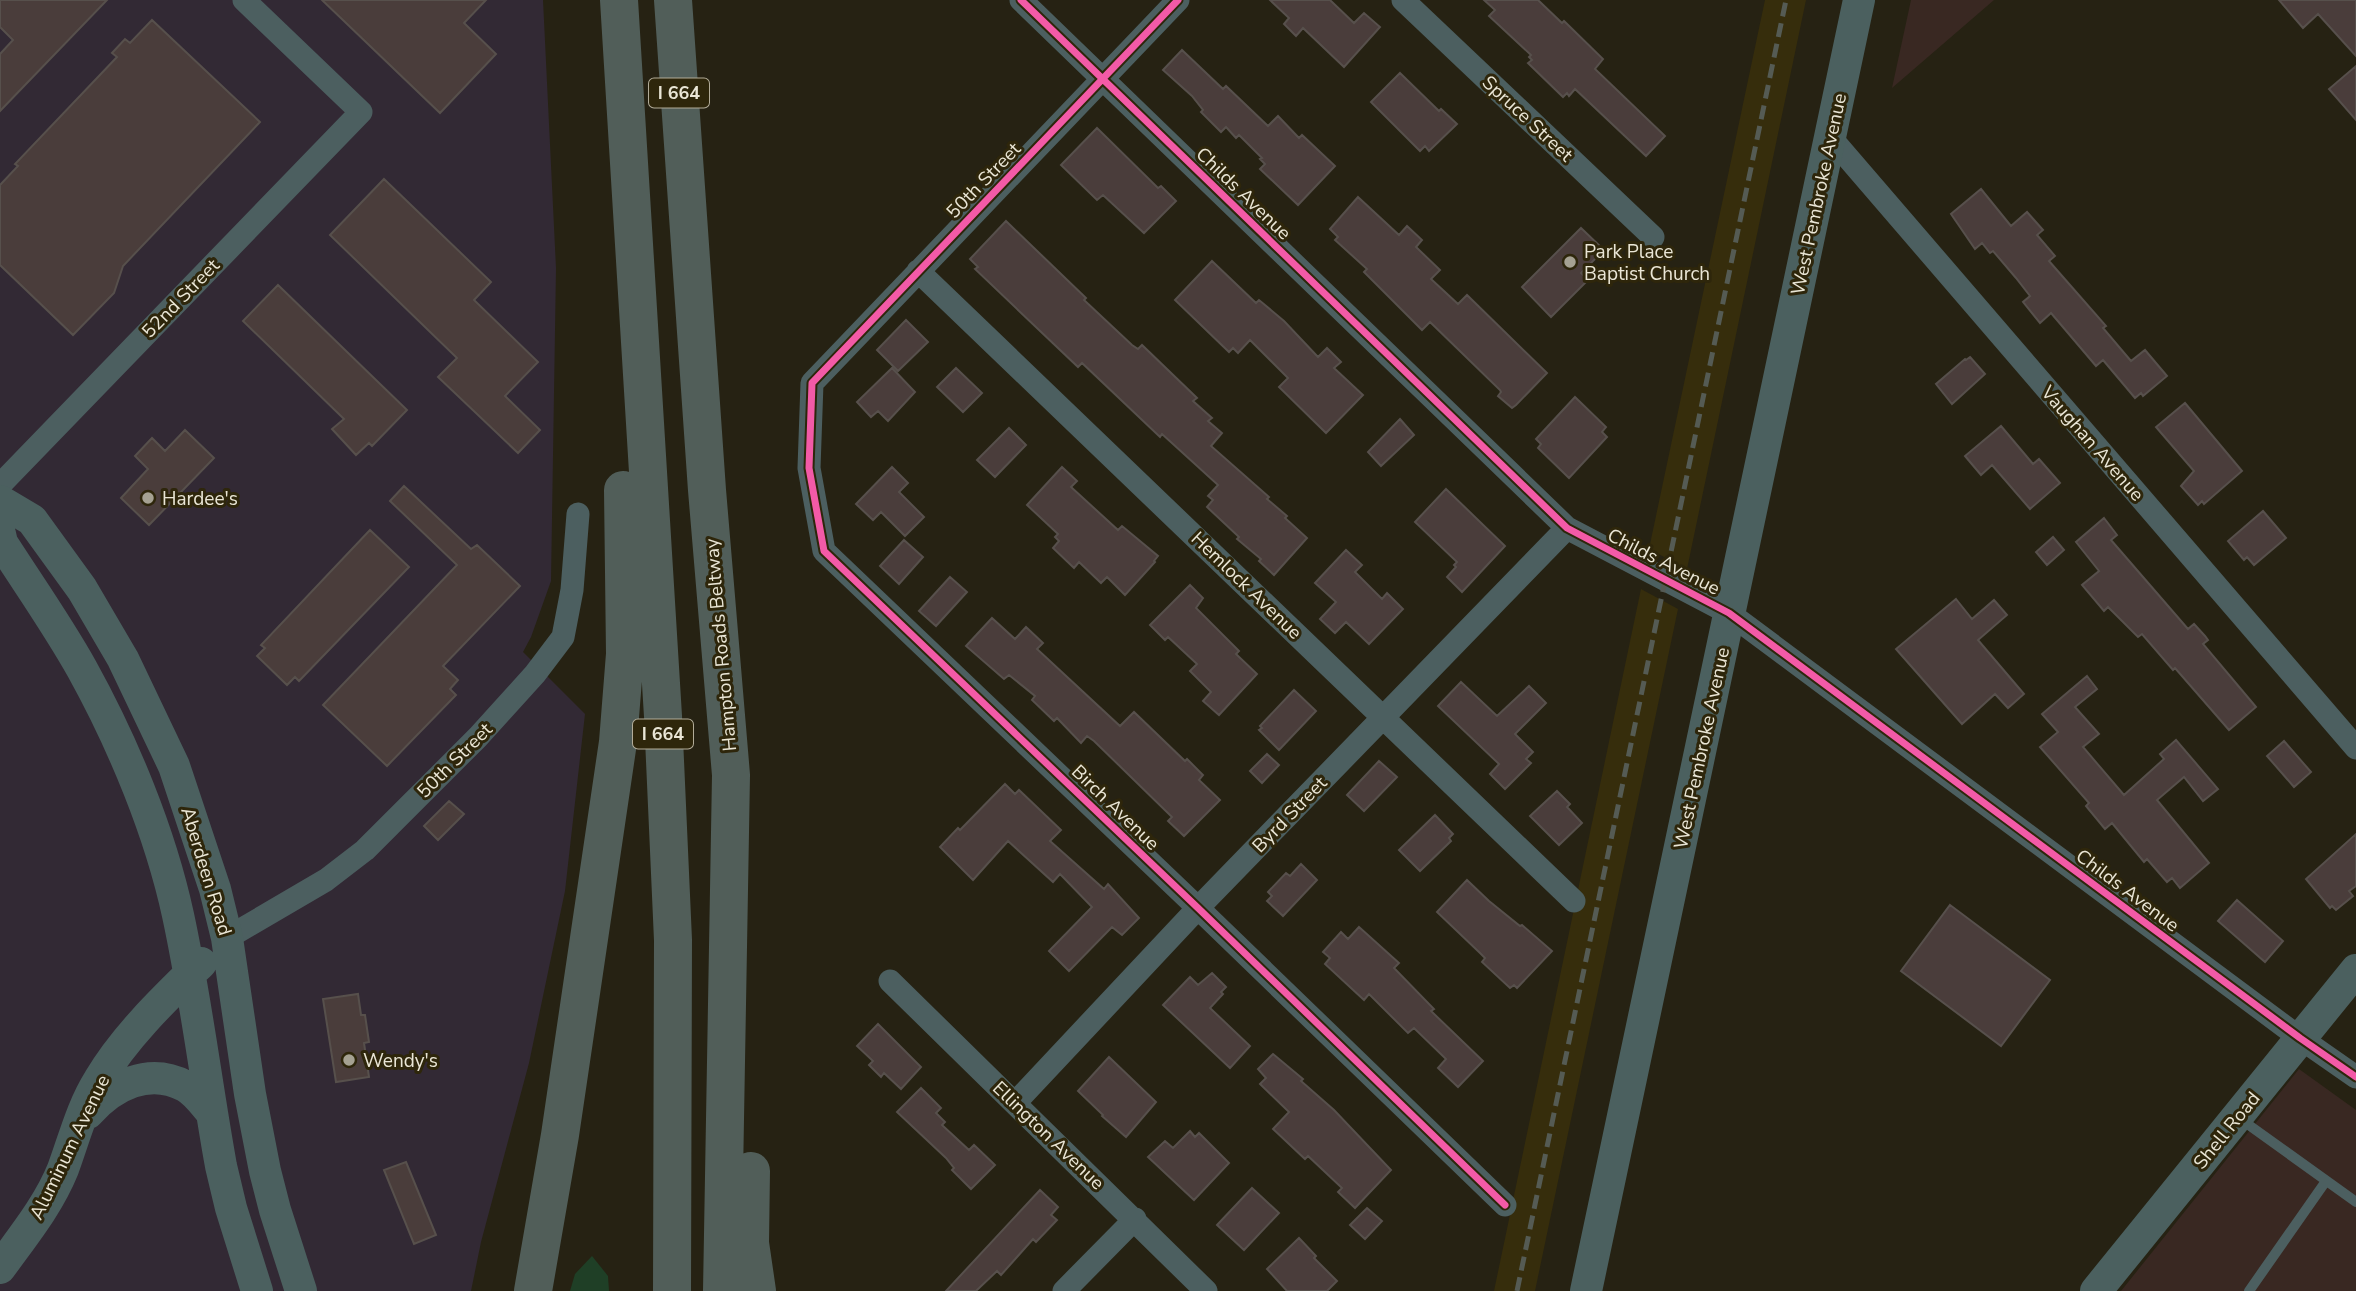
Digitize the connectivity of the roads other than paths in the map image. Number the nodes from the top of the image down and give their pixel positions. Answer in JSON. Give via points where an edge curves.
{"nodes":[{"id":1,"x":244,"y":0,"type":"edge"},
{"id":2,"x":619,"y":0,"type":"edge"},
{"id":3,"x":673,"y":0,"type":"edge"},
{"id":4,"x":1021,"y":0,"type":"edge"},
{"id":5,"x":1178,"y":0,"type":"edge"},
{"id":6,"x":1403,"y":0,"type":"edge"},
{"id":7,"x":1859,"y":0,"type":"edge"},
{"id":8,"x":1103,"y":78,"type":"junction"},
{"id":9,"x":1830,"y":138,"type":"junction"},
{"id":10,"x":630,"y":177,"type":"junction"},
{"id":11,"x":1653,"y":237,"type":"dead end"},
{"id":12,"x":918,"y":271,"type":"junction"},
{"id":13,"x":812,"y":383,"type":"joint"},
{"id":14,"x":0,"y":485,"type":"edge"},
{"id":15,"x":0,"y":501,"type":"edge"},
{"id":16,"x":578,"y":514,"type":"dead end"},
{"id":17,"x":1567,"y":528,"type":"junction"},
{"id":18,"x":0,"y":534,"type":"edge"},
{"id":19,"x":1729,"y":613,"type":"junction"},
{"id":20,"x":1384,"y":716,"type":"junction"},
{"id":21,"x":2356,"y":748,"type":"edge"},
{"id":22,"x":731,"y":775,"type":"junction"},
{"id":23,"x":1574,"y":901,"type":"dead end"},
{"id":24,"x":1198,"y":908,"type":"junction"},
{"id":25,"x":228,"y":938,"type":"junction"},
{"id":26,"x":2356,"y":970,"type":"edge"},
{"id":27,"x":189,"y":975,"type":"junction"},
{"id":28,"x":890,"y":981,"type":"dead end"},
{"id":29,"x":2300,"y":1038,"type":"junction"},
{"id":30,"x":2356,"y":1077,"type":"edge"},
{"id":31,"x":1016,"y":1102,"type":"junction"},
{"id":32,"x":212,"y":1113,"type":"junction"},
{"id":33,"x":2237,"y":1117,"type":"junction"},
{"id":34,"x":78,"y":1124,"type":"junction"},
{"id":35,"x":2326,"y":1181,"type":"junction"},
{"id":36,"x":2356,"y":1202,"type":"edge"},
{"id":37,"x":1505,"y":1205,"type":"dead end"},
{"id":38,"x":1135,"y":1219,"type":"junction"},
{"id":39,"x":0,"y":1268,"type":"edge"},
{"id":40,"x":257,"y":1291,"type":"edge"},
{"id":41,"x":301,"y":1291,"type":"edge"},
{"id":42,"x":533,"y":1291,"type":"edge"},
{"id":43,"x":672,"y":1291,"type":"edge"},
{"id":44,"x":722,"y":1291,"type":"edge"},
{"id":45,"x":757,"y":1291,"type":"edge"},
{"id":46,"x":1064,"y":1291,"type":"edge"},
{"id":47,"x":1206,"y":1291,"type":"edge"},
{"id":48,"x":1586,"y":1291,"type":"edge"},
{"id":49,"x":2096,"y":1291,"type":"edge"},
{"id":50,"x":2249,"y":1291,"type":"edge"}],
"edges":[{"from":1,"to":14,"type":"street","name":"52nd Street","via":[[361,112]]},
{"from":2,"to":10,"type":"highway","number":"I 664"},
{"from":3,"to":22,"type":"highway","name":"Hampton Roads Beltway","number":"I 664"},
{"from":4,"to":8,"type":"street","name":"Childs Avenue"},
{"from":5,"to":8,"type":"street","name":"50th Street"},
{"from":6,"to":11,"type":"street","name":"Spruce Street"},
{"from":7,"to":9,"type":"main road","name":"West Pembroke Avenue"},
{"from":8,"to":12,"type":"street","name":"50th Street"},
{"from":8,"to":17,"type":"street","name":"Childs Avenue"},
{"from":9,"to":19,"type":"main road","name":"West Pembroke Avenue"},
{"from":9,"to":21,"type":"street","name":"Vaughan Avenue"},
{"from":10,"to":42,"type":"highway","via":[[616,384],[625,539],[625,654],[618,742]]},
{"from":10,"to":43,"type":"highway","number":"I 664","via":[[673,940]]},
{"from":12,"to":13,"type":"street","name":"50th Street"},
{"from":12,"to":20,"type":"street","name":"Hemlock Avenue"},
{"from":13,"to":24,"type":"street","name":"Birch Avenue","via":[[809,468],[824,551]]},
{"from":15,"to":25,"type":"main road","name":"Aberdeen Road","via":[[32,520],[61,557],[129,670],[174,766]]},
{"from":16,"to":25,"type":"street","name":"50th Street","via":[[563,637],[535,674],[365,850],[326,880]]},
{"from":17,"to":19,"type":"street","name":"Childs Avenue"},
{"from":17,"to":20,"type":"street","name":"Byrd Street"},
{"from":18,"to":27,"type":"main road","name":"Aberdeen Road","via":[[86,677],[130,769],[178,914]]},
{"from":19,"to":29,"type":"street","name":"Childs Avenue"},
{"from":19,"to":48,"type":"main road","name":"West Pembroke Avenue"},
{"from":20,"to":23,"type":"street","name":"Hemlock Avenue"},
{"from":20,"to":24,"type":"street","name":"Byrd Street"},
{"from":22,"to":44,"type":"highway","name":"Hampton Roads Beltway","number":"I 664"},
{"from":22,"to":45,"type":"highway","via":[[751,1035],[750,1243]]},
{"from":24,"to":31,"type":"street","name":"Byrd Street"},
{"from":24,"to":37,"type":"street","name":"Birch Avenue"},
{"from":25,"to":27,"type":"main road","name":"Aluminum Avenue"},
{"from":25,"to":41,"type":"main road","name":"Aberdeen Road","via":[[265,1171]]},
{"from":26,"to":29,"type":"main road","name":"Shell Road"},
{"from":27,"to":32,"type":"main road","name":"Aberdeen Road"},
{"from":27,"to":34,"type":"main road","name":"Aluminum Avenue","via":[[121,1049],[99,1080]]},
{"from":28,"to":31,"type":"street","name":"Ellington Avenue"},
{"from":29,"to":30,"type":"street","name":"Childs Avenue"},
{"from":29,"to":33,"type":"main road","name":"Shell Road"},
{"from":31,"to":38,"type":"street","name":"Ellington Avenue"},
{"from":32,"to":34,"type":"main road","via":[[187,1087],[141,1078],[110,1093]]},
{"from":32,"to":40,"type":"main road","name":"Aberdeen Road","via":[[231,1208]]},
{"from":33,"to":35,"type":"lane"},
{"from":33,"to":49,"type":"main road","name":"Shell Road"},
{"from":34,"to":39,"type":"main road","name":"Aluminum Avenue","via":[[62,1171],[40,1214]]},
{"from":35,"to":36,"type":"lane"},
{"from":35,"to":50,"type":"lane"},
{"from":38,"to":46,"type":"street"},
{"from":38,"to":47,"type":"street","name":"Ellington Avenue"}]}
